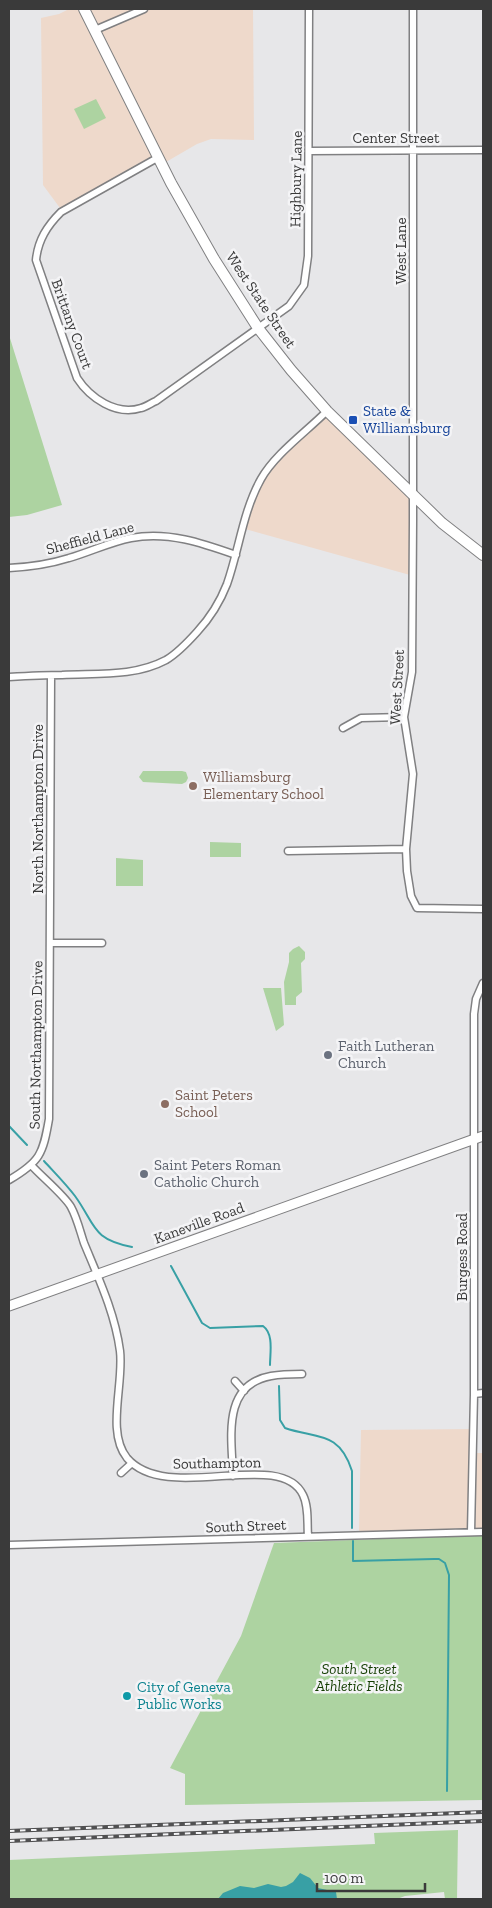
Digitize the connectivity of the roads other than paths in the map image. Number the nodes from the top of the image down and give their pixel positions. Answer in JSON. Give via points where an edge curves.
{"nodes":[{"id":1,"x":84,"y":9,"type":"edge"},
{"id":2,"x":144,"y":9,"type":"edge"},
{"id":3,"x":310,"y":9,"type":"edge"},
{"id":4,"x":413,"y":9,"type":"edge"},
{"id":5,"x":95,"y":30,"type":"junction"},
{"id":6,"x":414,"y":150,"type":"junction"},
{"id":7,"x":483,"y":150,"type":"edge"},
{"id":8,"x":310,"y":151,"type":"junction"},
{"id":9,"x":159,"y":157,"type":"junction"},
{"id":10,"x":258,"y":328,"type":"junction"},
{"id":11,"x":326,"y":411,"type":"junction"},
{"id":12,"x":413,"y":494,"type":"junction"},
{"id":13,"x":483,"y":555,"type":"edge"},
{"id":14,"x":236,"y":556,"type":"junction"},
{"id":15,"x":9,"y":568,"type":"edge"},
{"id":16,"x":51,"y":676,"type":"junction"},
{"id":17,"x":9,"y":677,"type":"edge"},
{"id":18,"x":404,"y":717,"type":"junction"},
{"id":19,"x":343,"y":728,"type":"dead end"},
{"id":20,"x":406,"y":849,"type":"junction"},
{"id":21,"x":288,"y":851,"type":"dead end"},
{"id":22,"x":483,"y":909,"type":"edge"},
{"id":23,"x":50,"y":943,"type":"junction"},
{"id":24,"x":102,"y":943,"type":"dead end"},
{"id":25,"x":483,"y":983,"type":"edge"},
{"id":26,"x":479,"y":1137,"type":"edge"},
{"id":27,"x":32,"y":1166,"type":"junction"},
{"id":28,"x":9,"y":1180,"type":"edge"},
{"id":29,"x":97,"y":1274,"type":"junction"},
{"id":30,"x":9,"y":1306,"type":"edge"},
{"id":31,"x":302,"y":1374,"type":"dead end"},
{"id":32,"x":235,"y":1381,"type":"dead end"},
{"id":33,"x":244,"y":1391,"type":"junction"},
{"id":34,"x":483,"y":1393,"type":"edge"},
{"id":35,"x":474,"y":1394,"type":"junction"},
{"id":36,"x":132,"y":1463,"type":"junction"},
{"id":37,"x":121,"y":1473,"type":"dead end"},
{"id":38,"x":233,"y":1476,"type":"junction"},
{"id":39,"x":471,"y":1532,"type":"junction"},
{"id":40,"x":483,"y":1532,"type":"edge"},
{"id":41,"x":308,"y":1536,"type":"junction"},
{"id":42,"x":9,"y":1545,"type":"edge"}],
"edges":[{"from":1,"to":5,"type":"main road","name":"West State Street"},
{"from":2,"to":5,"type":"street"},
{"from":3,"to":8,"type":"street","name":"Highbury Lane"},
{"from":4,"to":6,"type":"street","name":"West Lane"},
{"from":5,"to":9,"type":"main road","name":"West State Street"},
{"from":6,"to":7,"type":"street","name":"Center Street"},
{"from":6,"to":8,"type":"street","name":"Center Street"},
{"from":6,"to":12,"type":"street","name":"West Lane"},
{"from":8,"to":10,"type":"street","name":"Highbury Lane","via":[[308,256],[304,285],[289,306]]},
{"from":9,"to":10,"type":"main road","name":"West State Street","via":[[214,259]]},
{"from":9,"to":10,"type":"street","name":"Brittany Court","via":[[61,212],[37,248],[36,260],[77,378],[85,391],[110,407],[142,408]]},
{"from":10,"to":11,"type":"main road","name":"West State Street"},
{"from":11,"to":12,"type":"main road","name":"West State Street"},
{"from":11,"to":14,"type":"street","via":[[263,475],[251,500]]},
{"from":12,"to":13,"type":"main road","name":"West State Street","via":[[442,523]]},
{"from":12,"to":18,"type":"street","name":"West Street","via":[[412,672]]},
{"from":14,"to":15,"type":"street","name":"Sheffield Lane","via":[[195,541],[143,537],[104,545],[69,558]]},
{"from":14,"to":16,"type":"street","via":[[226,586],[211,614],[184,646],[166,660],[115,674]]},
{"from":16,"to":17,"type":"street"},
{"from":16,"to":23,"type":"street","name":"North Northampton Drive"},
{"from":18,"to":19,"type":"street","via":[[361,718]]},
{"from":18,"to":20,"type":"street","name":"West Street","via":[[413,774]]},
{"from":20,"to":21,"type":"street"},
{"from":20,"to":22,"type":"street","name":"West Street","via":[[411,896],[418,908]]},
{"from":23,"to":24,"type":"street"},
{"from":23,"to":27,"type":"street","name":"South Northampton Drive","via":[[49,1118],[45,1144]]},
{"from":25,"to":26,"type":"street","name":"Burgess Road","via":[[474,1014]]},
{"from":26,"to":29,"type":"main road","name":"Kaneville Road"},
{"from":26,"to":35,"type":"street","name":"Burgess Road"},
{"from":27,"to":28,"type":"street"},
{"from":27,"to":29,"type":"street","via":[[70,1206]]},
{"from":29,"to":30,"type":"main road","name":"Kaneville Road"},
{"from":29,"to":36,"type":"street","via":[[120,1349],[116,1431],[120,1446]]},
{"from":31,"to":33,"type":"street","via":[[270,1376],[252,1383]]},
{"from":32,"to":33,"type":"street"},
{"from":33,"to":38,"type":"street","via":[[237,1400],[232,1418]]},
{"from":34,"to":35,"type":"street"},
{"from":35,"to":39,"type":"street","name":"Burgess Road"},
{"from":36,"to":37,"type":"street"},
{"from":36,"to":38,"type":"street","name":"Southampton","via":[[162,1477]]},
{"from":38,"to":41,"type":"street","name":"Southampton","via":[[276,1475],[292,1481],[305,1499]]},
{"from":39,"to":40,"type":"street","name":"South Street"},
{"from":39,"to":41,"type":"street","name":"South Street"},
{"from":41,"to":42,"type":"street","name":"South Street"}]}
